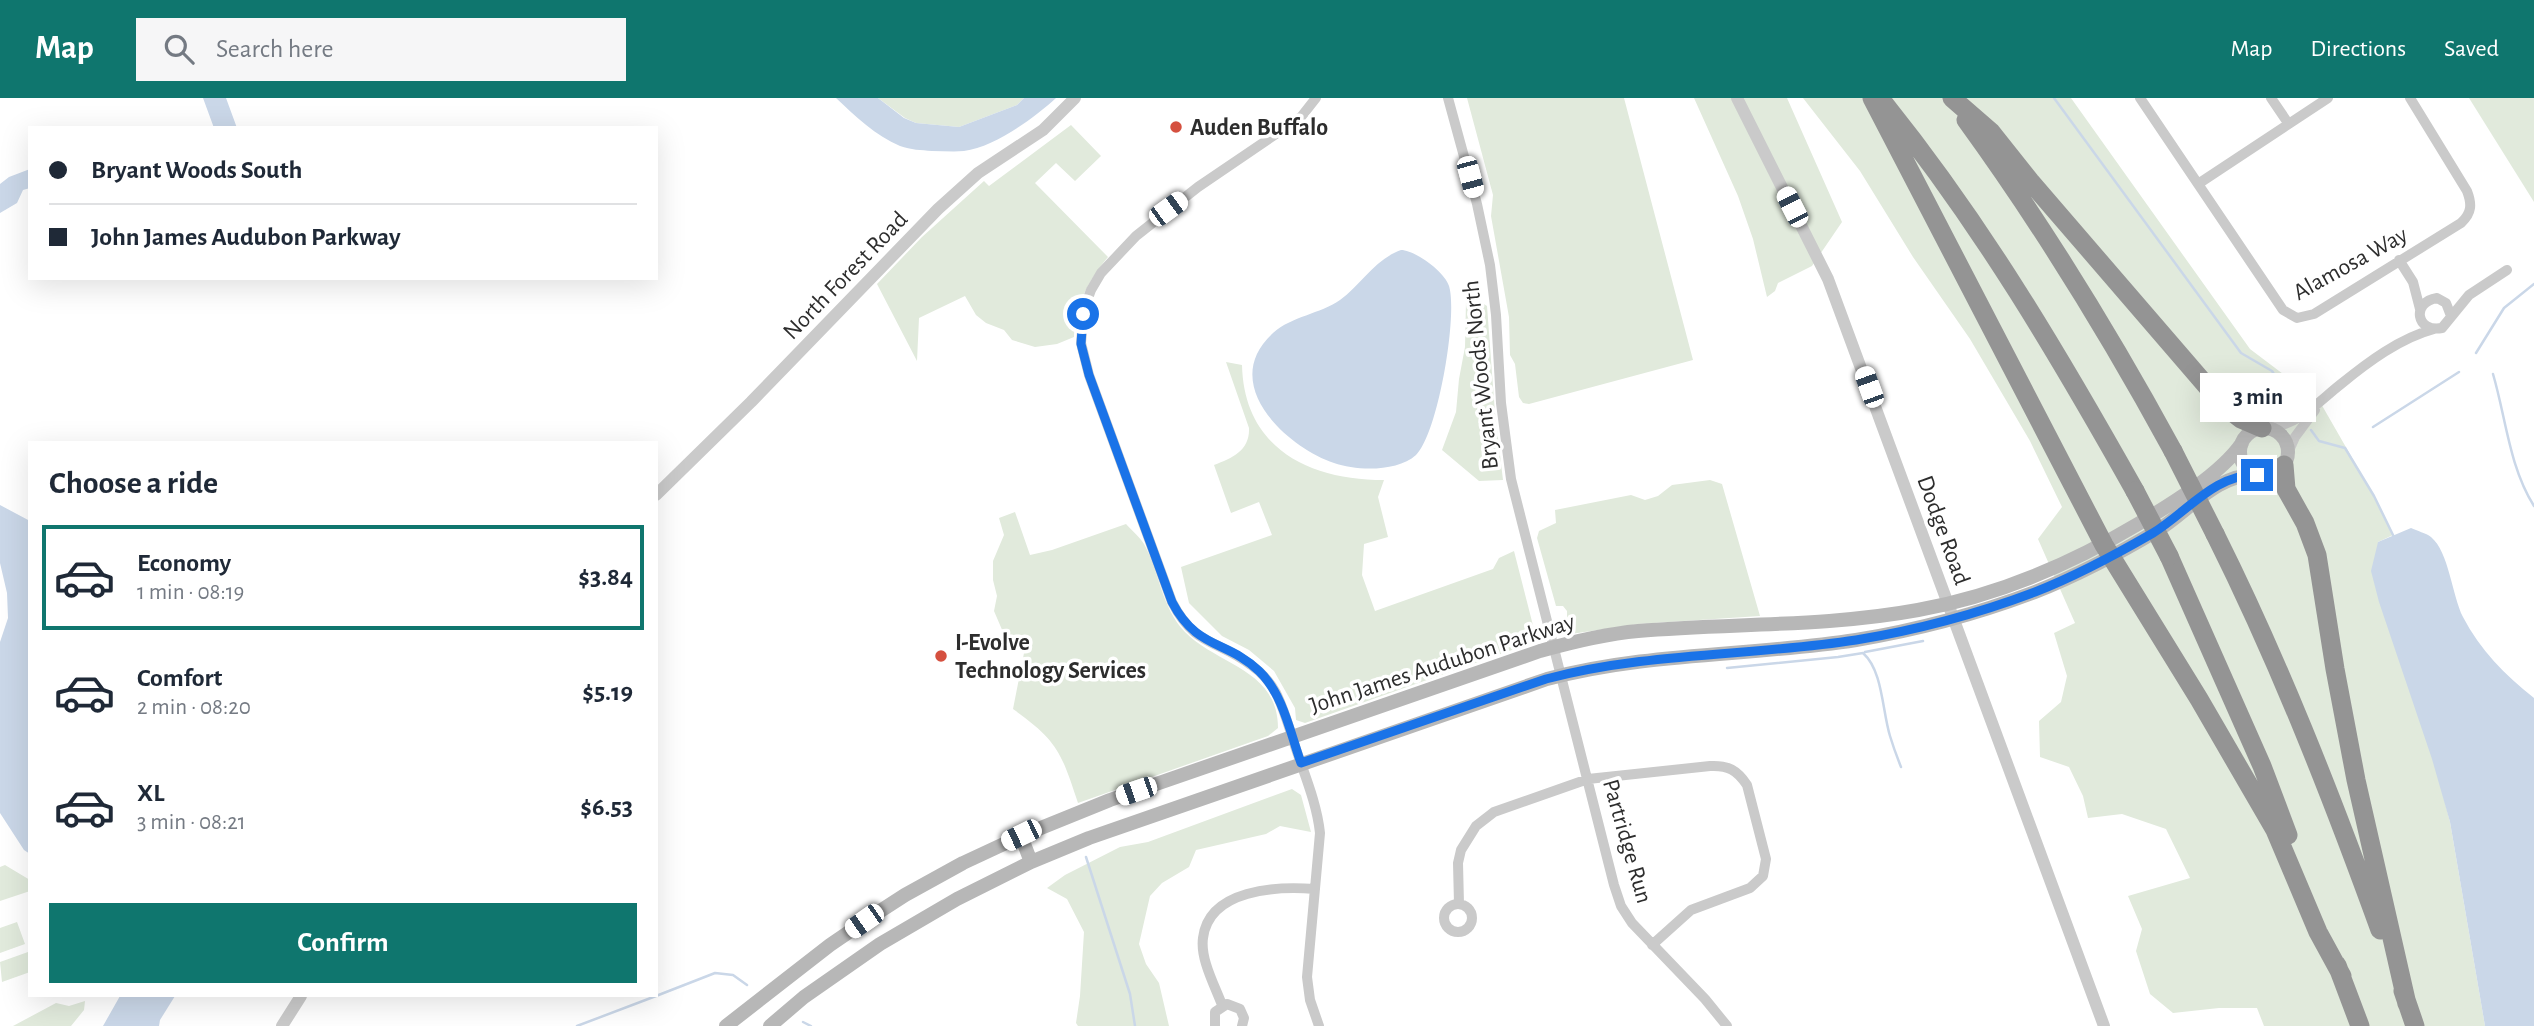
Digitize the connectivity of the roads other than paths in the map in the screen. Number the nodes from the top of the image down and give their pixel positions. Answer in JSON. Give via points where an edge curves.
{"nodes":[{"id":1,"x":1075,"y":98,"type":"edge"},
{"id":2,"x":1315,"y":98,"type":"edge"},
{"id":3,"x":1448,"y":98,"type":"edge"},
{"id":4,"x":1737,"y":98,"type":"edge"},
{"id":5,"x":1872,"y":98,"type":"edge"},
{"id":6,"x":1881,"y":98,"type":"edge"},
{"id":7,"x":1951,"y":98,"type":"edge"},
{"id":8,"x":2140,"y":98,"type":"edge"},
{"id":9,"x":2271,"y":98,"type":"edge"},
{"id":10,"x":2328,"y":98,"type":"edge"},
{"id":11,"x":2410,"y":98,"type":"edge"},
{"id":12,"x":2288,"y":124,"type":"junction"},
{"id":13,"x":2198,"y":184,"type":"junction"},
{"id":14,"x":2399,"y":260,"type":"junction"},
{"id":15,"x":2507,"y":270,"type":"dead end"},
{"id":16,"x":2413,"y":282,"type":"junction"},
{"id":17,"x":2469,"y":295,"type":"junction"},
{"id":18,"x":2439,"y":299,"type":"junction"},
{"id":19,"x":2420,"y":311,"type":"junction"},
{"id":20,"x":2451,"y":316,"type":"junction"},
{"id":21,"x":2434,"y":329,"type":"junction"},
{"id":22,"x":2399,"y":343,"type":"junction"},
{"id":23,"x":2320,"y":402,"type":"junction"},
{"id":24,"x":2265,"y":428,"type":"junction"},
{"id":25,"x":2242,"y":443,"type":"junction"},
{"id":26,"x":2286,"y":459,"type":"junction"},
{"id":27,"x":2257,"y":475,"type":"junction"},
{"id":28,"x":658,"y":493,"type":"edge"},
{"id":29,"x":2107,"y":551,"type":"junction"},
{"id":30,"x":1949,"y":604,"type":"junction"},
{"id":31,"x":1955,"y":619,"type":"junction"},
{"id":32,"x":1554,"y":647,"type":"junction"},
{"id":33,"x":1561,"y":675,"type":"junction"},
{"id":34,"x":1292,"y":737,"type":"junction"},
{"id":35,"x":1301,"y":763,"type":"junction"},
{"id":36,"x":1588,"y":779,"type":"junction"},
{"id":37,"x":1021,"y":835,"type":"junction"},
{"id":38,"x":1031,"y":862,"type":"junction"},
{"id":39,"x":1315,"y":889,"type":"junction"},
{"id":40,"x":1458,"y":904,"type":"dead end"},
{"id":41,"x":1652,"y":945,"type":"junction"},
{"id":42,"x":2342,"y":976,"type":"junction"},
{"id":43,"x":300,"y":997,"type":"edge"},
{"id":44,"x":2407,"y":1004,"type":"junction"},
{"id":45,"x":1223,"y":1005,"type":"junction"},
{"id":46,"x":282,"y":1026,"type":"edge"},
{"id":47,"x":726,"y":1026,"type":"edge"},
{"id":48,"x":770,"y":1026,"type":"edge"},
{"id":49,"x":1215,"y":1026,"type":"edge"},
{"id":50,"x":1242,"y":1026,"type":"edge"},
{"id":51,"x":1319,"y":1026,"type":"edge"},
{"id":52,"x":1727,"y":1026,"type":"edge"},
{"id":53,"x":2104,"y":1026,"type":"edge"},
{"id":54,"x":2361,"y":1026,"type":"edge"},
{"id":55,"x":2415,"y":1026,"type":"edge"}],
"edges":[{"from":1,"to":28,"type":"street","name":"North Forest Road","via":[[1043,130],[974,176],[938,209]]},
{"from":2,"to":34,"type":"street","via":[[1301,117],[1168,209],[1110,261],[1091,290],[1081,335],[1089,375],[1172,602],[1196,634],[1249,663],[1266,678]]},
{"from":3,"to":32,"type":"street","name":"Bryant Woods North","via":[[1487,245],[1509,466]]},
{"from":4,"to":30,"type":"street","name":"Dodge Road","via":[[1828,279]]},
{"from":5,"to":29,"type":"highway"},
{"from":6,"to":42,"type":"highway","bridge":true,"via":[[1927,156],[2026,303],[2136,491],[2262,765]]},
{"from":7,"to":24,"type":"highway","via":[[1991,132],[2223,405],[2241,419]]},
{"from":7,"to":44,"type":"highway","bridge":true,"via":[[2079,288],[2174,451],[2249,601],[2314,752]]},
{"from":8,"to":13,"type":"street","name":"Alamosa Way"},
{"from":9,"to":12,"type":"street"},
{"from":10,"to":12,"type":"street"},
{"from":11,"to":14,"type":"street","name":"Alamosa Way","via":[[2471,201],[2470,212],[2461,223]]},
{"from":12,"to":13,"type":"street"},
{"from":13,"to":14,"type":"street","name":"Alamosa Way","via":[[2290,316],[2314,314]]},
{"from":14,"to":16,"type":"street"},
{"from":15,"to":17,"type":"street"},
{"from":16,"to":18,"type":"street"},
{"from":16,"to":19,"type":"street"},
{"from":17,"to":18,"type":"street"},
{"from":17,"to":20,"type":"street"},
{"from":18,"to":19,"type":"street","via":[[2427,301]]},
{"from":18,"to":20,"type":"street","via":[[2449,307]]},
{"from":19,"to":21,"type":"street","via":[[2423,323]]},
{"from":19,"to":22,"type":"street"},
{"from":20,"to":21,"type":"street","via":[[2446,325]]},
{"from":21,"to":22,"type":"street"},
{"from":22,"to":23,"type":"street"},
{"from":23,"to":24,"type":"street","via":[[2292,422]]},
{"from":23,"to":26,"type":"street"},
{"from":24,"to":25,"type":"main road","via":[[2252,431]]},
{"from":24,"to":26,"type":"main road","via":[[2283,436]]},
{"from":25,"to":27,"type":"main road","via":[[2241,459]]},
{"from":25,"to":29,"type":"main road","name":"John James Audubon Parkway","via":[[2180,498]]},
{"from":26,"to":27,"type":"main road","via":[[2273,475]]},
{"from":26,"to":44,"type":"highway","via":[[2286,489],[2317,555],[2356,780]]},
{"from":27,"to":29,"type":"main road","name":"John James Audubon Parkway","via":[[2220,484],[2160,529]]},
{"from":29,"to":30,"type":"main road","name":"John James Audubon Parkway"},
{"from":29,"to":31,"type":"main road","name":"John James Audubon Parkway","via":[[2036,591]]},
{"from":29,"to":42,"type":"highway","via":[[2275,830]]},
{"from":30,"to":31,"type":"street","name":"Dodge Road"},
{"from":30,"to":32,"type":"main road","name":"John James Audubon Parkway","via":[[1851,619],[1637,631]]},
{"from":31,"to":33,"type":"main road","name":"John James Audubon Parkway","via":[[1855,640],[1644,659]]},
{"from":31,"to":53,"type":"street","name":"Dodge Road"},
{"from":32,"to":33,"type":"street","name":"Bryant Woods North"},
{"from":32,"to":34,"type":"main road","name":"John James Audubon Parkway"},
{"from":33,"to":35,"type":"main road","name":"John James Audubon Parkway"},
{"from":33,"to":36,"type":"street","name":"Partridge Run"},
{"from":34,"to":35,"type":"street"},
{"from":34,"to":37,"type":"main road","name":"John James Audubon Parkway"},
{"from":35,"to":38,"type":"main road","name":"John James Audubon Parkway"},
{"from":35,"to":39,"type":"street","via":[[1319,821]]},
{"from":36,"to":40,"type":"street","via":[[1494,812],[1476,826],[1461,850]]},
{"from":36,"to":41,"type":"street","name":"Partridge Run","via":[[1621,905]]},
{"from":36,"to":41,"type":"street","via":[[1720,766],[1736,772],[1747,785],[1766,859],[1763,876],[1750,888],[1691,910]]},
{"from":37,"to":38,"type":"main road"},
{"from":37,"to":47,"type":"main road","name":"John James Audubon Parkway","via":[[951,869],[871,917]]},
{"from":38,"to":48,"type":"main road","name":"John James Audubon Parkway","via":[[880,944]]},
{"from":39,"to":45,"type":"street","via":[[1273,887],[1230,901],[1214,912],[1206,925],[1203,947]]},
{"from":39,"to":51,"type":"street","via":[[1307,977]]},
{"from":41,"to":52,"type":"street","name":"Partridge Run"},
{"from":42,"to":54,"type":"highway"},
{"from":43,"to":46,"type":"street"},
{"from":44,"to":55,"type":"highway"},
{"from":45,"to":49,"type":"street","via":[[1215,1012]]},
{"from":45,"to":50,"type":"street","via":[[1240,1009]]}]}
